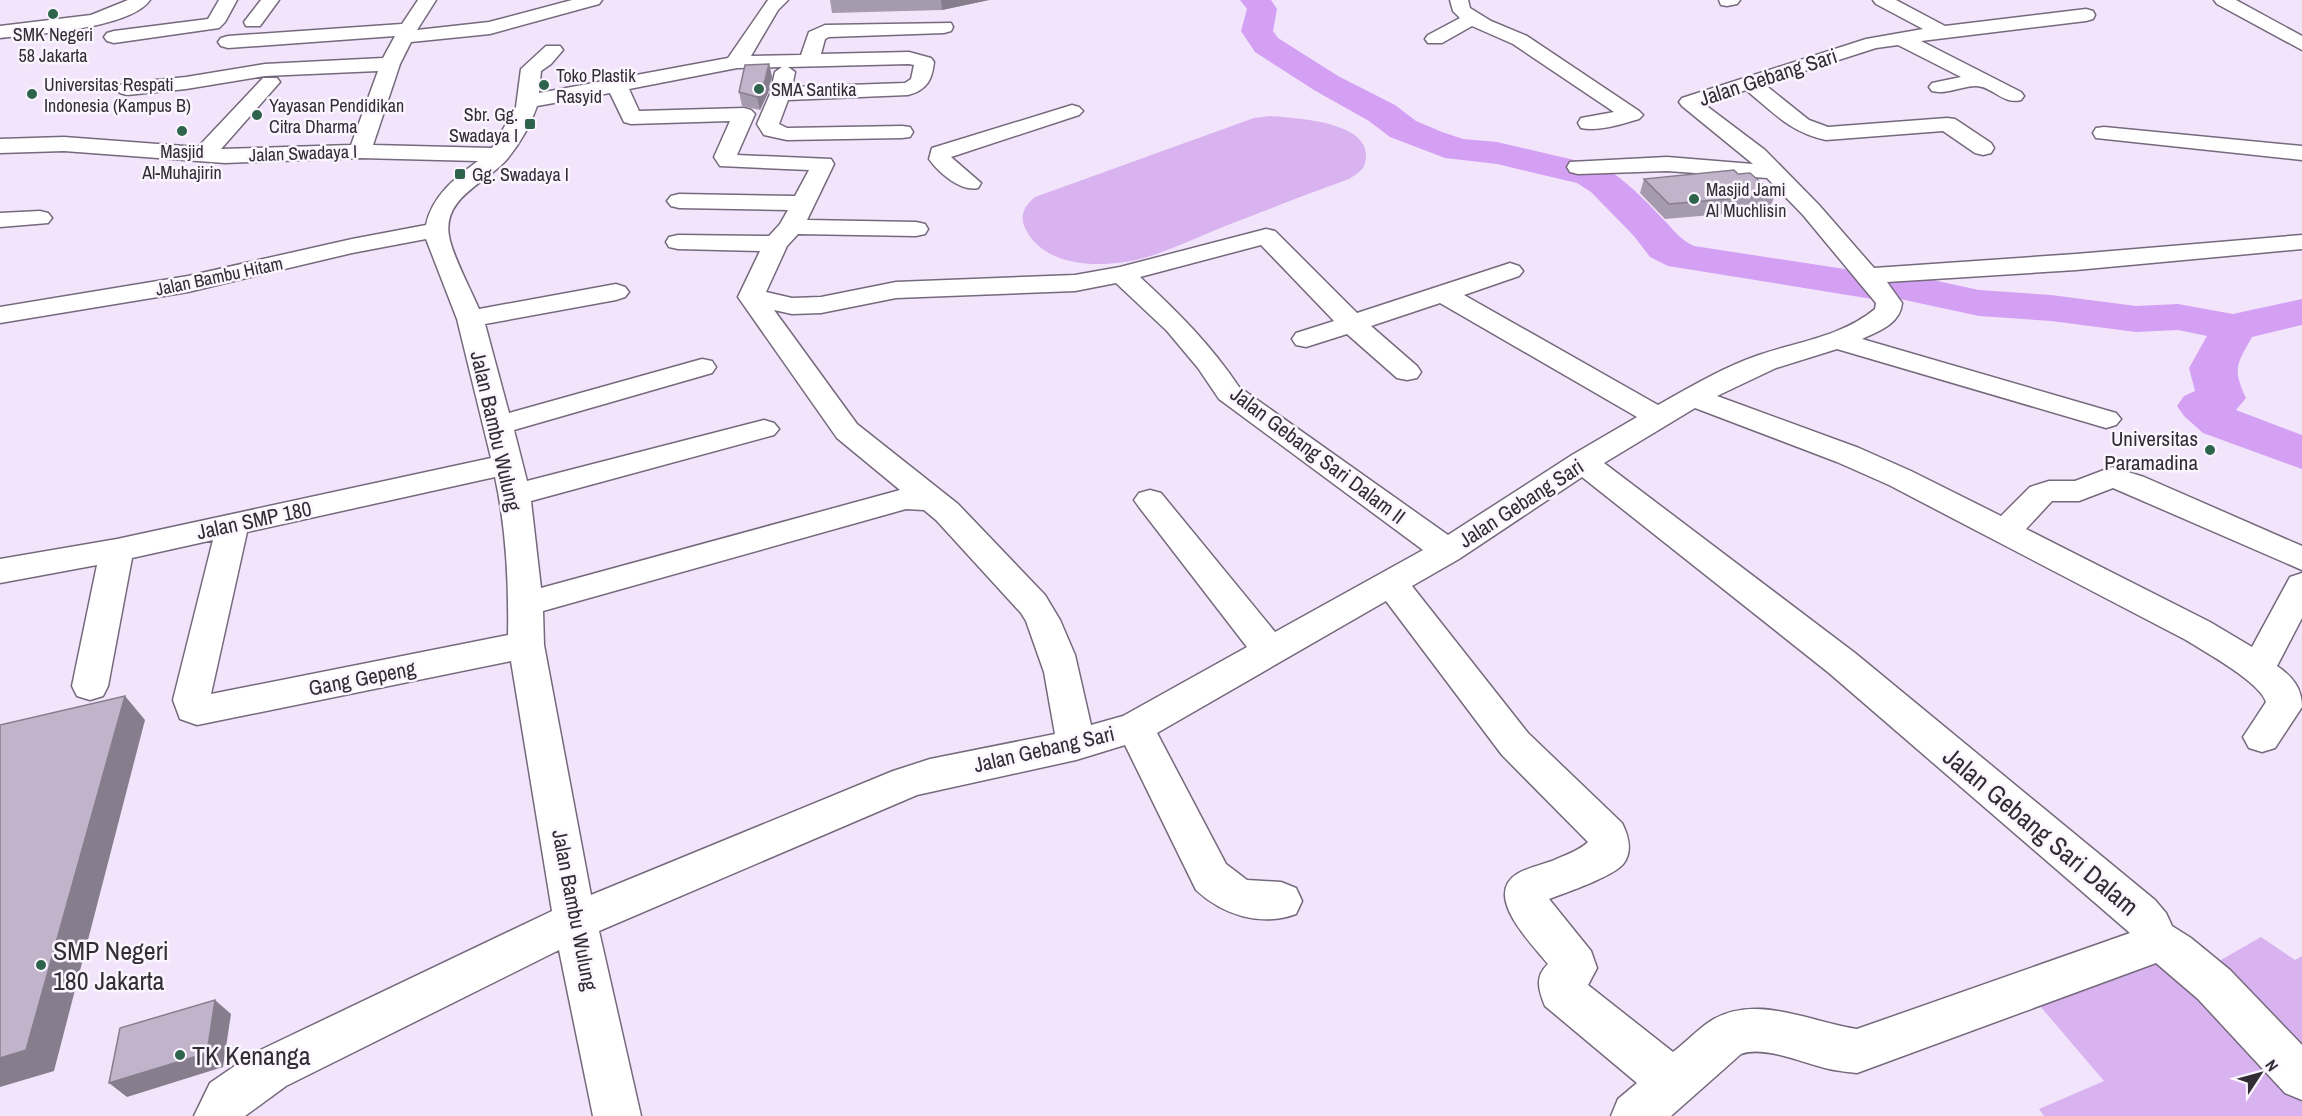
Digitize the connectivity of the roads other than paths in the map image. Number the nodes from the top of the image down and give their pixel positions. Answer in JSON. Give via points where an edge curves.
{"nodes":[{"id":1,"x":141,"y":0,"type":"edge"},
{"id":2,"x":228,"y":0,"type":"edge"},
{"id":3,"x":270,"y":0,"type":"edge"},
{"id":4,"x":427,"y":0,"type":"edge"},
{"id":5,"x":593,"y":0,"type":"edge"},
{"id":6,"x":779,"y":0,"type":"edge"},
{"id":7,"x":1459,"y":0,"type":"edge"},
{"id":8,"x":1882,"y":0,"type":"edge"},
{"id":9,"x":2223,"y":0,"type":"edge"},
{"id":10,"x":2086,"y":15,"type":"dead end"},
{"id":11,"x":1476,"y":19,"type":"junction"},
{"id":12,"x":253,"y":22,"type":"dead end"},
{"id":13,"x":944,"y":27,"type":"dead end"},
{"id":14,"x":0,"y":32,"type":"edge"},
{"id":15,"x":1942,"y":32,"type":"junction"},
{"id":16,"x":406,"y":33,"type":"junction"},
{"id":17,"x":1900,"y":38,"type":"junction"},
{"id":18,"x":1435,"y":39,"type":"dead end"},
{"id":19,"x":2300,"y":41,"type":"edge"},
{"id":20,"x":228,"y":42,"type":"dead end"},
{"id":21,"x":1990,"y":46,"type":"dead end"},
{"id":22,"x":553,"y":50,"type":"dead end"},
{"id":23,"x":246,"y":54,"type":"dead end"},
{"id":24,"x":109,"y":57,"type":"dead end"},
{"id":25,"x":798,"y":61,"type":"junction"},
{"id":26,"x":735,"y":62,"type":"junction"},
{"id":27,"x":390,"y":63,"type":"junction"},
{"id":28,"x":141,"y":66,"type":"dead end"},
{"id":29,"x":234,"y":75,"type":"junction"},
{"id":30,"x":1980,"y":79,"type":"junction"},
{"id":31,"x":270,"y":82,"type":"dead end"},
{"id":32,"x":1749,"y":82,"type":"junction"},
{"id":33,"x":617,"y":85,"type":"junction"},
{"id":34,"x":1939,"y":87,"type":"dead end"},
{"id":35,"x":127,"y":88,"type":"junction"},
{"id":36,"x":780,"y":94,"type":"junction"},
{"id":37,"x":528,"y":101,"type":"junction"},
{"id":38,"x":1985,"y":103,"type":"dead end"},
{"id":39,"x":114,"y":108,"type":"dead end"},
{"id":40,"x":1072,"y":111,"type":"dead end"},
{"id":41,"x":1589,"y":123,"type":"dead end"},
{"id":42,"x":902,"y":132,"type":"dead end"},
{"id":43,"x":2104,"y":133,"type":"dead end"},
{"id":44,"x":0,"y":146,"type":"edge"},
{"id":45,"x":1983,"y":148,"type":"dead end"},
{"id":46,"x":360,"y":151,"type":"junction"},
{"id":47,"x":2302,"y":153,"type":"edge"},
{"id":48,"x":203,"y":155,"type":"junction"},
{"id":49,"x":499,"y":155,"type":"junction"},
{"id":50,"x":1578,"y":167,"type":"dead end"},
{"id":51,"x":1772,"y":172,"type":"junction"},
{"id":52,"x":970,"y":183,"type":"dead end"},
{"id":53,"x":680,"y":201,"type":"dead end"},
{"id":54,"x":40,"y":218,"type":"dead end"},
{"id":55,"x":0,"y":220,"type":"edge"},
{"id":56,"x":790,"y":225,"type":"junction"},
{"id":57,"x":916,"y":228,"type":"dead end"},
{"id":58,"x":436,"y":230,"type":"junction"},
{"id":59,"x":678,"y":242,"type":"dead end"},
{"id":60,"x":2302,"y":242,"type":"edge"},
{"id":61,"x":1510,"y":271,"type":"dead end"},
{"id":62,"x":1122,"y":274,"type":"junction"},
{"id":63,"x":1868,"y":276,"type":"junction"},
{"id":64,"x":616,"y":292,"type":"dead end"},
{"id":65,"x":1443,"y":294,"type":"junction"},
{"id":66,"x":751,"y":297,"type":"junction"},
{"id":67,"x":0,"y":315,"type":"edge"},
{"id":68,"x":470,"y":319,"type":"junction"},
{"id":69,"x":1352,"y":324,"type":"junction"},
{"id":70,"x":1306,"y":339,"type":"dead end"},
{"id":71,"x":1837,"y":340,"type":"junction"},
{"id":72,"x":702,"y":368,"type":"dead end"},
{"id":73,"x":1407,"y":372,"type":"dead end"},
{"id":74,"x":1693,"y":397,"type":"junction"},
{"id":75,"x":1658,"y":417,"type":"junction"},
{"id":76,"x":2106,"y":419,"type":"dead end"},
{"id":77,"x":498,"y":425,"type":"junction"},
{"id":78,"x":764,"y":429,"type":"dead end"},
{"id":79,"x":1583,"y":462,"type":"junction"},
{"id":80,"x":511,"y":480,"type":"junction"},
{"id":81,"x":933,"y":500,"type":"junction"},
{"id":82,"x":1150,"y":500,"type":"dead end"},
{"id":83,"x":233,"y":524,"type":"junction"},
{"id":84,"x":2004,"y":532,"type":"junction"},
{"id":85,"x":117,"y":550,"type":"junction"},
{"id":86,"x":1447,"y":551,"type":"junction"},
{"id":87,"x":2302,"y":559,"type":"edge"},
{"id":88,"x":0,"y":571,"type":"edge"},
{"id":89,"x":1391,"y":583,"type":"junction"},
{"id":90,"x":2302,"y":585,"type":"edge"},
{"id":91,"x":526,"y":604,"type":"junction"},
{"id":92,"x":526,"y":645,"type":"junction"},
{"id":93,"x":1270,"y":651,"type":"junction"},
{"id":94,"x":2258,"y":670,"type":"junction"},
{"id":95,"x":90,"y":686,"type":"dead end"},
{"id":96,"x":1135,"y":727,"type":"junction"},
{"id":97,"x":2262,"y":737,"type":"dead end"},
{"id":98,"x":1076,"y":745,"type":"junction"},
{"id":99,"x":1281,"y":901,"type":"dead end"},
{"id":100,"x":575,"y":921,"type":"junction"},
{"id":101,"x":2154,"y":938,"type":"junction"},
{"id":102,"x":2302,"y":1077,"type":"edge"},
{"id":103,"x":1672,"y":1081,"type":"junction"},
{"id":104,"x":218,"y":1116,"type":"edge"},
{"id":105,"x":617,"y":1116,"type":"edge"},
{"id":106,"x":1635,"y":1116,"type":"edge"}],
"edges":[{"from":1,"to":14,"type":"street","via":[[117,14]]},
{"from":2,"to":24,"type":"street","via":[[216,22],[207,26],[116,31]]},
{"from":3,"to":12,"type":"street"},
{"from":4,"to":16,"type":"street"},
{"from":5,"to":16,"type":"street","via":[[490,28]]},
{"from":6,"to":26,"type":"street"},
{"from":7,"to":11,"type":"street","via":[[1462,11]]},
{"from":8,"to":15,"type":"street"},
{"from":9,"to":19,"type":"street"},
{"from":10,"to":15,"type":"street","name":"Jalan Gebang Sari"},
{"from":11,"to":18,"type":"street"},
{"from":11,"to":41,"type":"street","via":[[1542,53],[1632,115]]},
{"from":13,"to":25,"type":"street","via":[[825,31],[816,36]]},
{"from":15,"to":17,"type":"street","name":"Jalan Gebang Sari"},
{"from":15,"to":21,"type":"street"},
{"from":16,"to":20,"type":"street"},
{"from":16,"to":27,"type":"street"},
{"from":17,"to":30,"type":"street"},
{"from":17,"to":32,"type":"street","name":"Jalan Gebang Sari"},
{"from":22,"to":37,"type":"street","via":[[531,69]]},
{"from":23,"to":29,"type":"street"},
{"from":25,"to":26,"type":"street"},
{"from":25,"to":36,"type":"street"},
{"from":25,"to":36,"type":"street","via":[[924,62],[922,82],[908,89]]},
{"from":26,"to":33,"type":"street"},
{"from":27,"to":29,"type":"street"},
{"from":27,"to":46,"type":"street"},
{"from":28,"to":35,"type":"street"},
{"from":29,"to":35,"type":"street"},
{"from":30,"to":34,"type":"street"},
{"from":30,"to":38,"type":"street","via":[[2014,97]]},
{"from":31,"to":48,"type":"street"},
{"from":32,"to":45,"type":"street","via":[[1801,126],[1826,134],[1947,124]]},
{"from":32,"to":51,"type":"street","name":"Jalan Gebang Sari","via":[[1678,98],[1737,138]]},
{"from":33,"to":37,"type":"street"},
{"from":33,"to":56,"type":"street","via":[[631,118],[744,114],[725,159],[823,164]]},
{"from":35,"to":39,"type":"street"},
{"from":36,"to":42,"type":"street","via":[[768,124],[778,133]]},
{"from":37,"to":49,"type":"street"},
{"from":40,"to":52,"type":"street","via":[[940,153],[940,159]]},
{"from":43,"to":47,"type":"street"},
{"from":44,"to":48,"type":"street","name":"Jalan Swadaya I","via":[[64,144]]},
{"from":46,"to":48,"type":"street","name":"Jalan Swadaya I"},
{"from":46,"to":49,"type":"street","name":"Jalan Swadaya I"},
{"from":49,"to":58,"type":"street","via":[[468,179],[447,203]]},
{"from":50,"to":51,"type":"street","via":[[1666,164]]},
{"from":51,"to":63,"type":"street","name":"Jalan Gebang Sari"},
{"from":53,"to":56,"type":"street"},
{"from":54,"to":55,"type":"street"},
{"from":56,"to":57,"type":"street"},
{"from":56,"to":59,"type":"street"},
{"from":56,"to":66,"type":"street"},
{"from":58,"to":67,"type":"street","name":"Jalan Bambu Hitam","via":[[188,284]]},
{"from":58,"to":68,"type":"street","name":"Jalan Bambu Wulung"},
{"from":60,"to":63,"type":"street"},
{"from":61,"to":65,"type":"street"},
{"from":62,"to":66,"type":"street","via":[[1075,283],[896,290],[821,305],[792,306]]},
{"from":62,"to":69,"type":"street","via":[[1266,236]]},
{"from":62,"to":86,"type":"street","name":"Jalan Gebang Sari Dalam II","via":[[1176,325],[1240,403]]},
{"from":63,"to":71,"type":"street","name":"Jalan Gebang Sari","via":[[1889,303],[1888,312]]},
{"from":64,"to":68,"type":"street"},
{"from":65,"to":69,"type":"street"},
{"from":65,"to":75,"type":"street"},
{"from":66,"to":81,"type":"street","via":[[847,431]]},
{"from":68,"to":77,"type":"street","name":"Jalan Bambu Wulung"},
{"from":69,"to":70,"type":"street"},
{"from":69,"to":73,"type":"street"},
{"from":71,"to":74,"type":"street","name":"Jalan Gebang Sari","via":[[1766,362]]},
{"from":71,"to":76,"type":"street"},
{"from":72,"to":77,"type":"street"},
{"from":74,"to":75,"type":"street","name":"Jalan Gebang Sari"},
{"from":74,"to":84,"type":"street","via":[[1848,455]]},
{"from":75,"to":79,"type":"street","name":"Jalan Gebang Sari"},
{"from":77,"to":80,"type":"street","name":"Jalan Bambu Wulung"},
{"from":78,"to":80,"type":"street","name":"Jalan SMP 180"},
{"from":79,"to":86,"type":"street","name":"Jalan Gebang Sari"},
{"from":79,"to":101,"type":"street","name":"Jalan Gebang Sari Dalam","via":[[1851,670],[2140,913]]},
{"from":80,"to":83,"type":"street","name":"Jalan SMP 180"},
{"from":80,"to":91,"type":"street","name":"Jalan Bambu Wulung"},
{"from":81,"to":91,"type":"street","via":[[906,499]]},
{"from":81,"to":98,"type":"street","via":[[1017,585],[1045,621],[1061,663]]},
{"from":82,"to":93,"type":"street"},
{"from":83,"to":85,"type":"street","name":"Jalan SMP 180"},
{"from":83,"to":92,"type":"street","name":"Gang Gepeng","via":[[191,700],[197,711]]},
{"from":84,"to":87,"type":"street","via":[[2041,494],[2079,491],[2112,477]]},
{"from":84,"to":94,"type":"street","via":[[2198,631]]},
{"from":85,"to":88,"type":"street","name":"Jalan SMP 180"},
{"from":85,"to":95,"type":"street"},
{"from":86,"to":89,"type":"street","name":"Jalan Gebang Sari"},
{"from":89,"to":93,"type":"street","name":"Jalan Gebang Sari"},
{"from":89,"to":103,"type":"street","via":[[1515,744],[1608,835],[1608,852],[1580,868],[1532,886],[1525,894],[1526,903],[1575,965],[1560,982],[1561,991]]},
{"from":90,"to":94,"type":"street"},
{"from":91,"to":92,"type":"street","name":"Jalan Bambu Wulung"},
{"from":92,"to":100,"type":"street","name":"Jalan Bambu Wulung"},
{"from":93,"to":96,"type":"street","name":"Jalan Gebang Sari"},
{"from":94,"to":97,"type":"street","via":[[2279,686],[2285,704]]},
{"from":96,"to":98,"type":"street","name":"Jalan Gebang Sari"},
{"from":96,"to":99,"type":"street","via":[[1211,878],[1227,893],[1243,899]]},
{"from":98,"to":100,"type":"street","name":"Jalan Gebang Sari","via":[[907,782]]},
{"from":100,"to":104,"type":"street","name":"Jalan Gebang Sari","via":[[269,1070],[226,1100]]},
{"from":100,"to":105,"type":"street","name":"Jalan Bambu Wulung"},
{"from":101,"to":102,"type":"street","via":[[2180,953],[2224,993]]},
{"from":101,"to":103,"type":"street","name":"Jalan Gebang Sari Dalam","via":[[2146,947],[1857,1051],[1774,1032],[1746,1030],[1726,1037]]},
{"from":103,"to":106,"type":"street","name":"Jalan Gebang Sari Dalam"}]}
